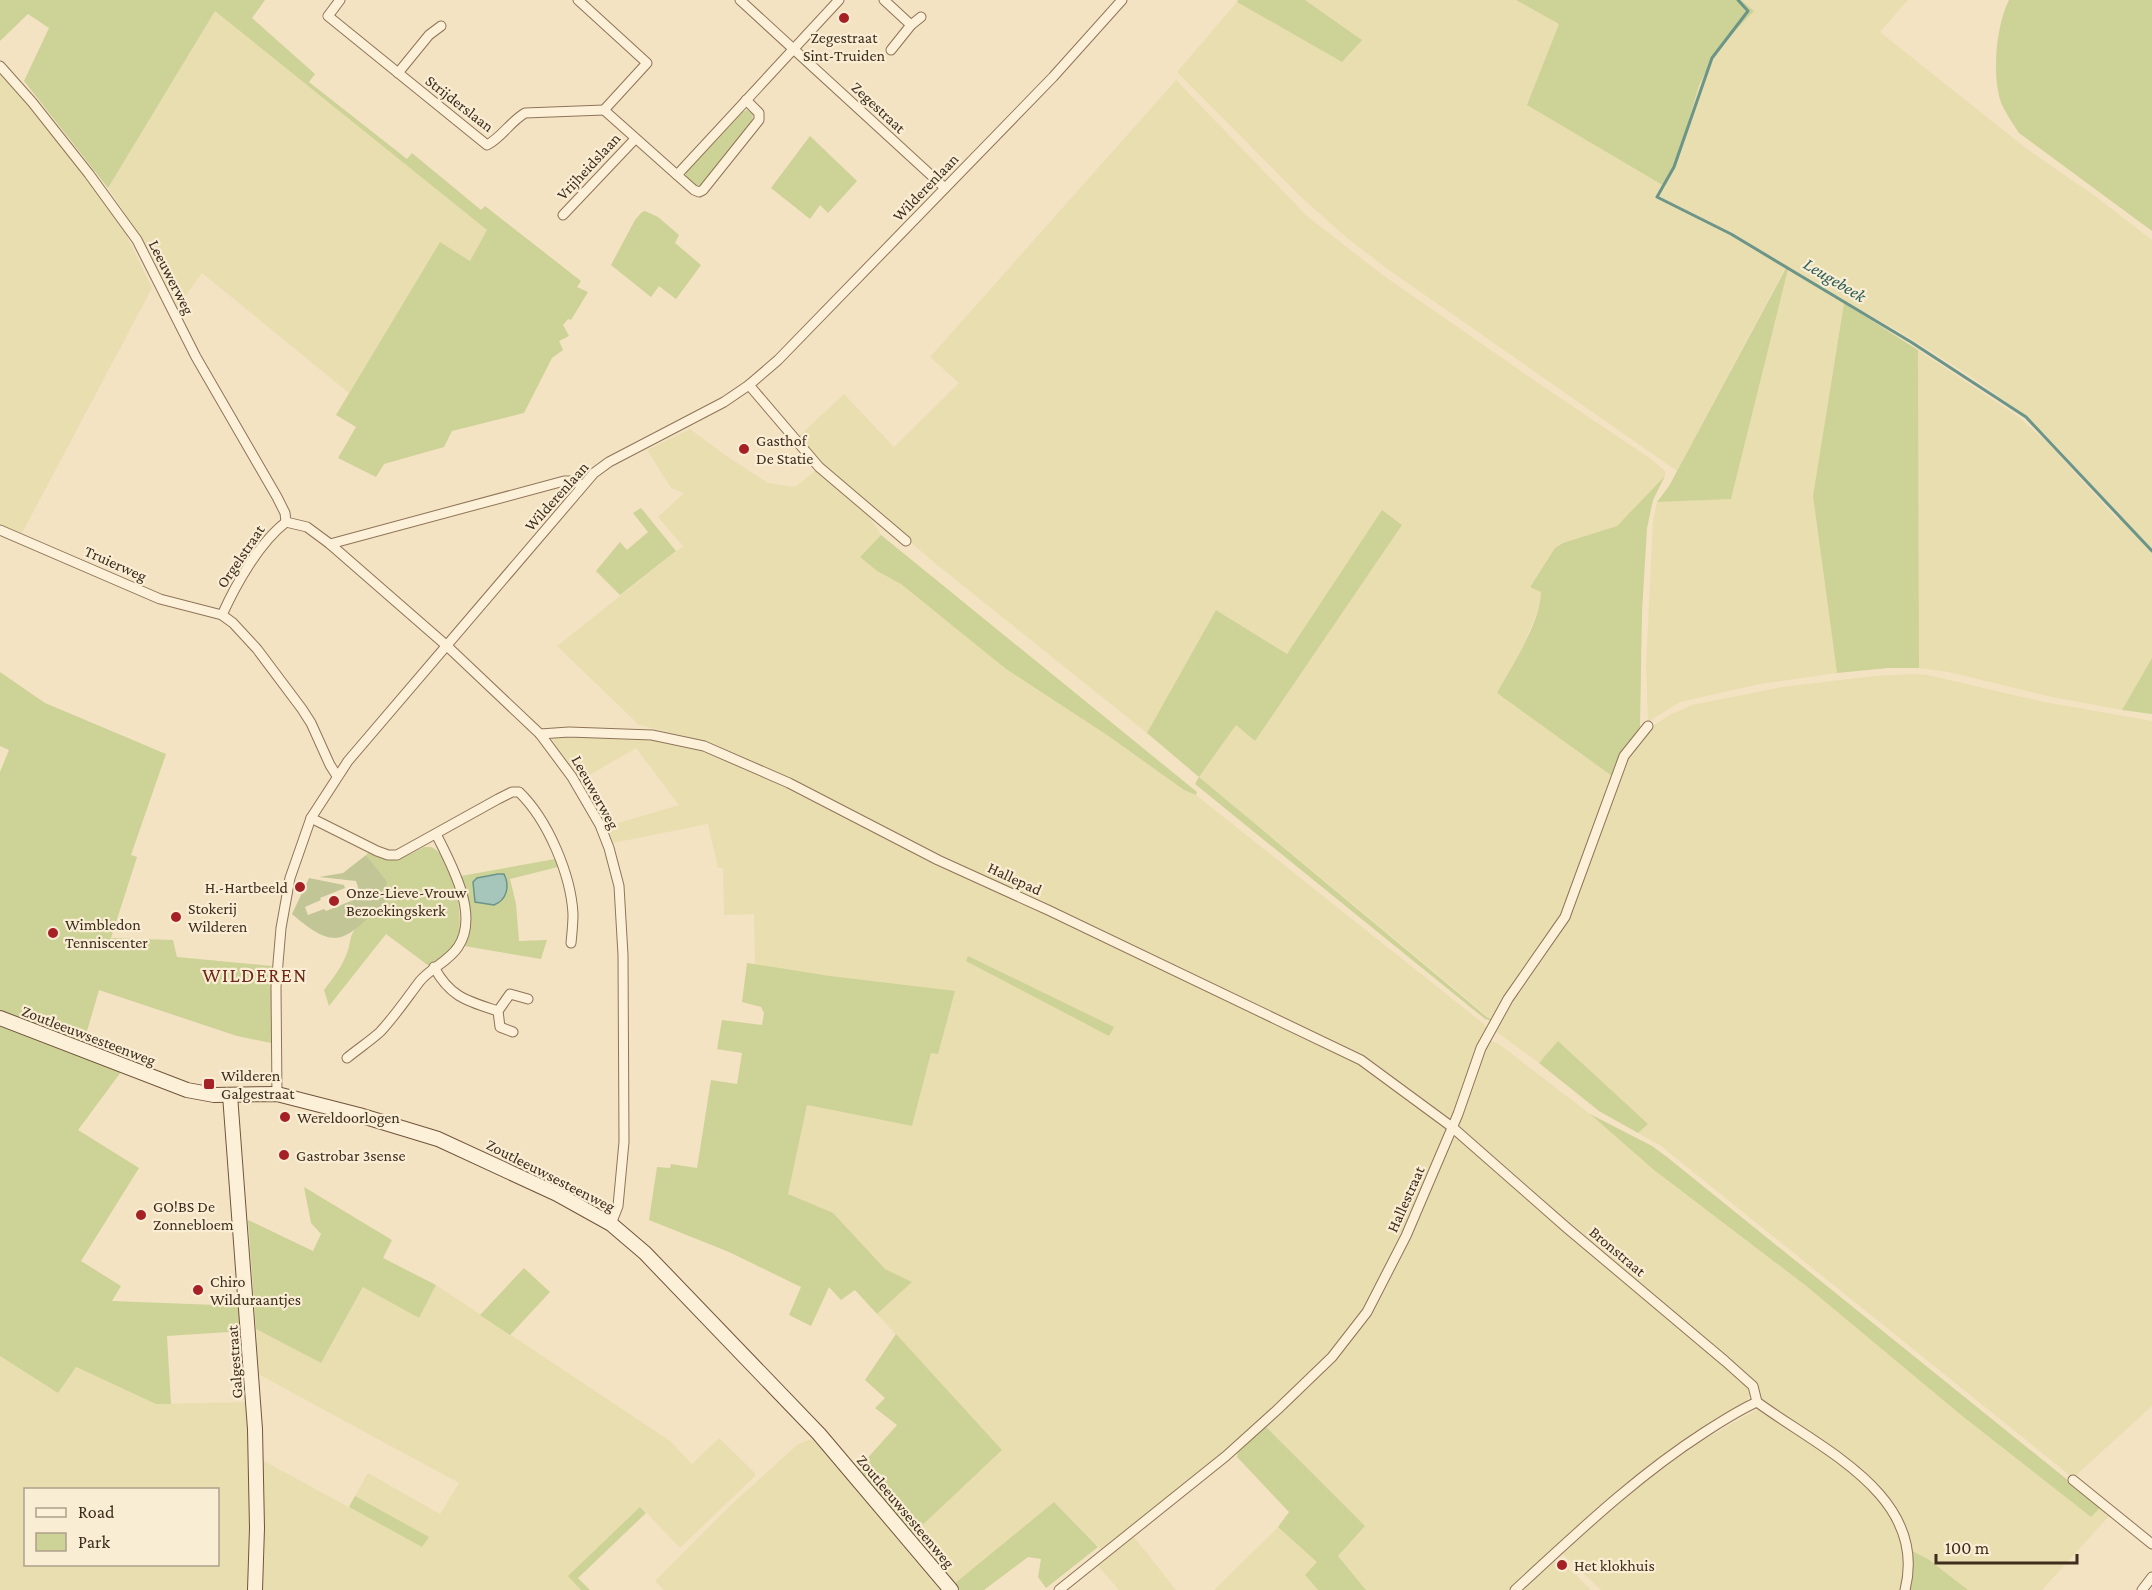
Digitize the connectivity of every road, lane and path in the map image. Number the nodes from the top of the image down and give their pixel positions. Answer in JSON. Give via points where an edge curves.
{"nodes":[{"id":1,"x":340,"y":0,"type":"edge"},
{"id":2,"x":578,"y":0,"type":"edge"},
{"id":3,"x":740,"y":0,"type":"edge"},
{"id":4,"x":839,"y":0,"type":"edge"},
{"id":5,"x":884,"y":0,"type":"edge"},
{"id":6,"x":1122,"y":0,"type":"edge"},
{"id":7,"x":921,"y":17,"type":"dead end"},
{"id":8,"x":911,"y":25,"type":"junction"},
{"id":9,"x":441,"y":26,"type":"dead end"},
{"id":10,"x":793,"y":49,"type":"junction"},
{"id":11,"x":891,"y":50,"type":"dead end"},
{"id":12,"x":0,"y":66,"type":"edge"},
{"id":13,"x":398,"y":73,"type":"junction"},
{"id":14,"x":746,"y":100,"type":"junction"},
{"id":15,"x":604,"y":110,"type":"junction"},
{"id":16,"x":635,"y":139,"type":"junction"},
{"id":17,"x":677,"y":175,"type":"junction"},
{"id":18,"x":945,"y":188,"type":"junction"},
{"id":19,"x":563,"y":215,"type":"dead end"},
{"id":20,"x":749,"y":385,"type":"junction"},
{"id":21,"x":583,"y":485,"type":"junction"},
{"id":22,"x":286,"y":522,"type":"junction"},
{"id":23,"x":0,"y":530,"type":"edge"},
{"id":24,"x":906,"y":541,"type":"dead end"},
{"id":25,"x":330,"y":544,"type":"junction"},
{"id":26,"x":222,"y":615,"type":"junction"},
{"id":27,"x":447,"y":646,"type":"junction"},
{"id":28,"x":1648,"y":726,"type":"dead end"},
{"id":29,"x":540,"y":734,"type":"junction"},
{"id":30,"x":337,"y":776,"type":"junction"},
{"id":31,"x":311,"y":818,"type":"junction"},
{"id":32,"x":436,"y":834,"type":"junction"},
{"id":33,"x":571,"y":943,"type":"dead end"},
{"id":34,"x":434,"y":967,"type":"junction"},
{"id":35,"x":528,"y":999,"type":"dead end"},
{"id":36,"x":498,"y":1011,"type":"junction"},
{"id":37,"x":0,"y":1018,"type":"edge"},
{"id":38,"x":513,"y":1032,"type":"dead end"},
{"id":39,"x":347,"y":1058,"type":"dead end"},
{"id":40,"x":277,"y":1094,"type":"junction"},
{"id":41,"x":230,"y":1095,"type":"junction"},
{"id":42,"x":1452,"y":1127,"type":"junction"},
{"id":43,"x":610,"y":1224,"type":"junction"},
{"id":44,"x":1757,"y":1402,"type":"junction"},
{"id":45,"x":2073,"y":1480,"type":"dead end"},
{"id":46,"x":2152,"y":1544,"type":"edge"},
{"id":47,"x":2152,"y":1577,"type":"edge"},
{"id":48,"x":255,"y":1590,"type":"edge"},
{"id":49,"x":951,"y":1590,"type":"edge"},
{"id":50,"x":1059,"y":1590,"type":"edge"},
{"id":51,"x":1515,"y":1590,"type":"edge"},
{"id":52,"x":1905,"y":1590,"type":"edge"},
{"id":53,"x":2142,"y":1590,"type":"edge"}],
"edges":[{"from":1,"to":13,"type":"street","name":"Strijderslaan","via":[[328,16]]},
{"from":2,"to":15,"type":"street","name":"Vrijheidslaan","via":[[647,63]]},
{"from":3,"to":10,"type":"street","name":"Zegestraat"},
{"from":4,"to":10,"type":"street"},
{"from":5,"to":8,"type":"street"},
{"from":6,"to":18,"type":"street","name":"Wilderenlaan"},
{"from":7,"to":8,"type":"street"},
{"from":8,"to":11,"type":"street"},
{"from":9,"to":13,"type":"street"},
{"from":10,"to":14,"type":"street"},
{"from":10,"to":18,"type":"street","name":"Zegestraat"},
{"from":12,"to":22,"type":"street","name":"Leeuwerweg","via":[[89,174],[136,240],[196,357],[277,497]]},
{"from":13,"to":15,"type":"street","name":"Strijderslaan","via":[[487,145],[498,140],[525,113]]},
{"from":14,"to":17,"type":"street"},
{"from":14,"to":17,"type":"street","name":"Vrijheidslaan","via":[[759,113],[759,120],[703,190],[694,190]]},
{"from":15,"to":16,"type":"street","name":"Vrijheidslaan"},
{"from":16,"to":17,"type":"street","name":"Vrijheidslaan"},
{"from":16,"to":19,"type":"street","name":"Vrijheidslaan"},
{"from":18,"to":20,"type":"street","name":"Wilderenlaan"},
{"from":20,"to":21,"type":"street","name":"Wilderenlaan","via":[[700,416],[609,462]]},
{"from":20,"to":24,"type":"street","via":[[819,467]]},
{"from":21,"to":25,"type":"street","via":[[564,481]]},
{"from":21,"to":27,"type":"street","name":"Wilderenlaan"},
{"from":22,"to":25,"type":"street","name":"Orgelstraat","via":[[307,527]]},
{"from":22,"to":26,"type":"street","name":"Orgelstraat","via":[[262,547]]},
{"from":23,"to":26,"type":"street","name":"Truierweg","via":[[160,599]]},
{"from":25,"to":27,"type":"street","name":"Leeuwerweg"},
{"from":26,"to":30,"type":"street","name":"Orgelstraat","via":[[256,650],[302,709]]},
{"from":27,"to":29,"type":"street","name":"Leeuwerweg"},
{"from":27,"to":30,"type":"street","name":"Wilderenlaan"},
{"from":28,"to":42,"type":"street","name":"Hallestraat","via":[[1624,756],[1565,917],[1492,1026]]},
{"from":29,"to":42,"type":"street","name":"Hallepad","via":[[668,737],[735,759],[938,861],[1361,1060]]},
{"from":29,"to":43,"type":"street","name":"Leeuwerweg","via":[[594,814],[609,848],[619,886],[624,1142],[618,1206]]},
{"from":30,"to":31,"type":"street","name":"Wilderenlaan"},
{"from":31,"to":32,"type":"street","via":[[388,855],[396,855]]},
{"from":31,"to":40,"type":"street","name":"Wilderenlaan","via":[[290,878],[281,928],[276,987]]},
{"from":32,"to":33,"type":"street","via":[[498,799],[519,792],[546,829],[568,881],[573,914]]},
{"from":32,"to":34,"type":"street","via":[[461,886],[465,924],[458,947]]},
{"from":34,"to":36,"type":"street","via":[[451,991]]},
{"from":34,"to":39,"type":"street","via":[[382,1029]]},
{"from":35,"to":36,"type":"street","via":[[510,994]]},
{"from":36,"to":38,"type":"street","via":[[500,1028]]},
{"from":37,"to":41,"type":"street","name":"Zoutleeuwsesteenweg","via":[[165,1082],[203,1093]]},
{"from":40,"to":41,"type":"street","name":"Zoutleeuwsesteenweg"},
{"from":40,"to":43,"type":"street","name":"Zoutleeuwsesteenweg","via":[[438,1139],[557,1194]]},
{"from":41,"to":48,"type":"street","name":"Galgestraat","via":[[255,1429]]},
{"from":42,"to":44,"type":"street","name":"Bronstraat","via":[[1732,1367],[1753,1386]]},
{"from":42,"to":50,"type":"street","name":"Hallestraat","via":[[1401,1246],[1352,1333],[1306,1384],[1226,1456]]},
{"from":43,"to":49,"type":"street","name":"Zoutleeuwsesteenweg","via":[[645,1253],[819,1434]]},
{"from":44,"to":51,"type":"street","via":[[1659,1463],[1602,1509]]},
{"from":44,"to":52,"type":"street","name":"Bronstraat","via":[[1832,1452],[1887,1503],[1897,1517],[1908,1548],[1910,1569]]},
{"from":45,"to":46,"type":"street"},
{"from":47,"to":53,"type":"street"}]}
